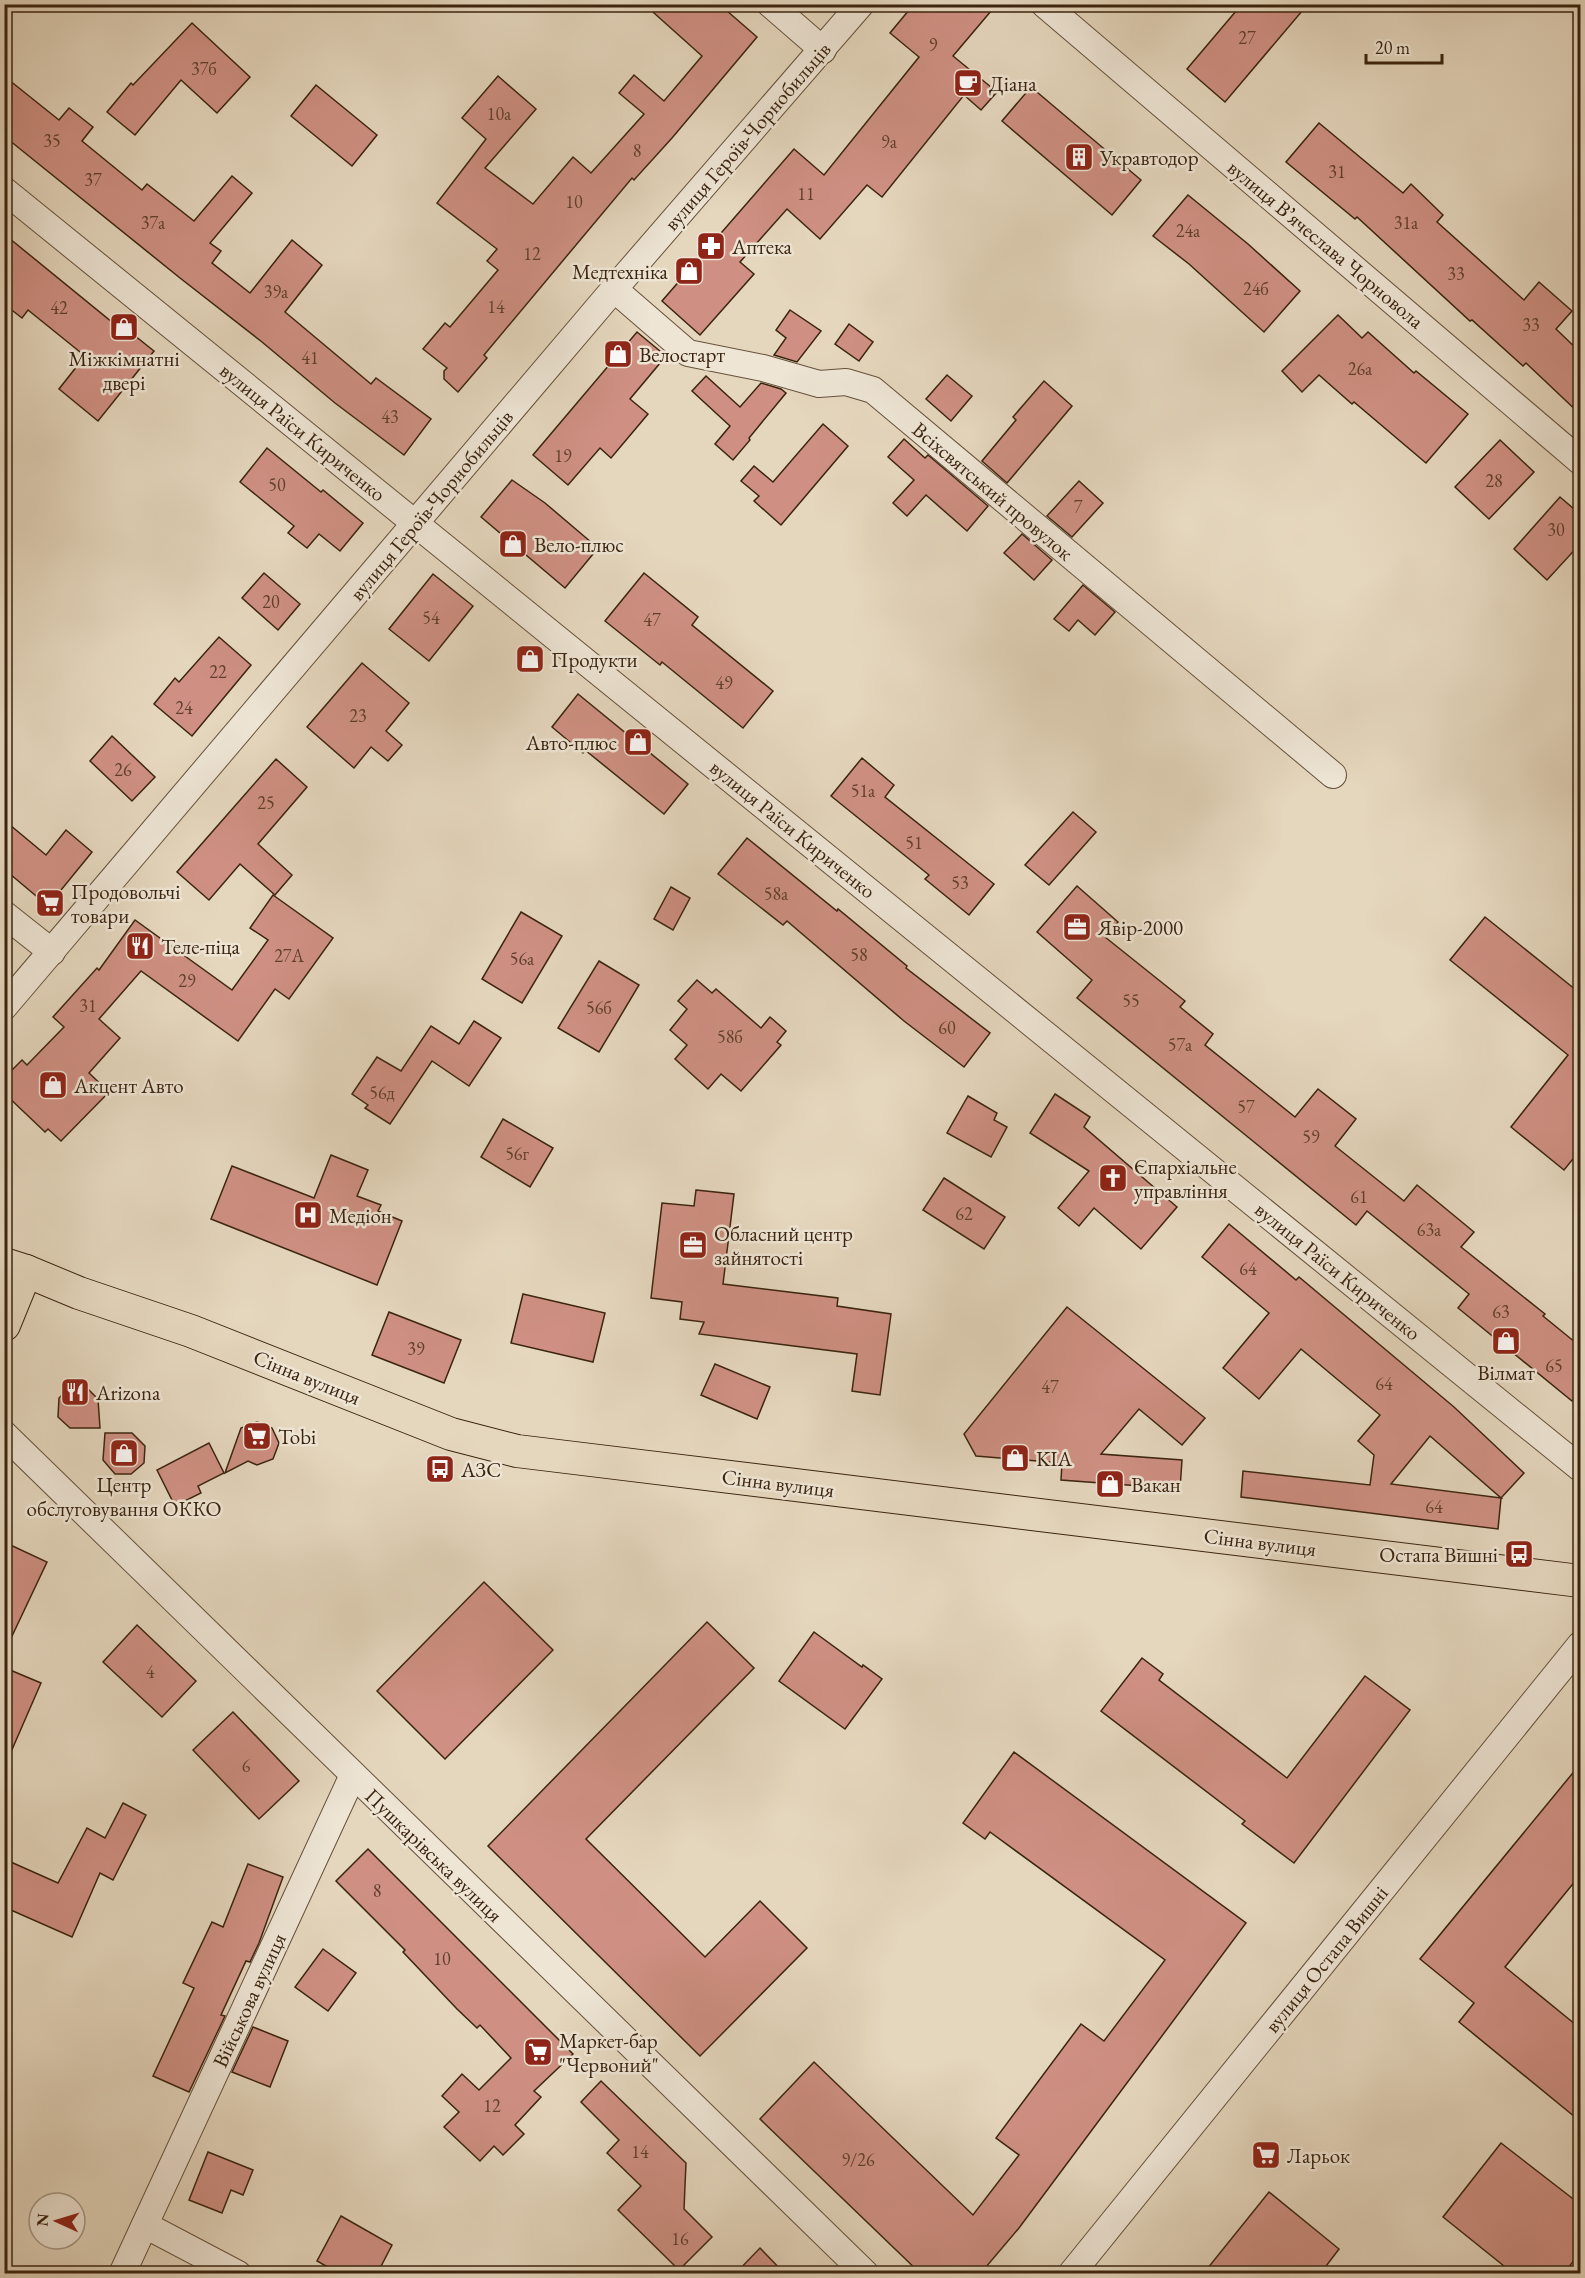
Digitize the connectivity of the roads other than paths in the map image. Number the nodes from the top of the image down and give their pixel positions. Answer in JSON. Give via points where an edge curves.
{"nodes":[{"id":1,"x":770,"y":4,"type":"edge"},
{"id":2,"x":861,"y":4,"type":"edge"},
{"id":3,"x":1044,"y":4,"type":"edge"},
{"id":4,"x":823,"y":50,"type":"junction"},
{"id":5,"x":4,"y":190,"type":"edge"},
{"id":6,"x":614,"y":289,"type":"junction"},
{"id":7,"x":1581,"y":461,"type":"edge"},
{"id":8,"x":416,"y":523,"type":"junction"},
{"id":9,"x":1333,"y":775,"type":"dead end"},
{"id":10,"x":4,"y":914,"type":"edge"},
{"id":11,"x":52,"y":952,"type":"junction"},
{"id":12,"x":4,"y":1007,"type":"edge"},
{"id":13,"x":15,"y":1267,"type":"edge"},
{"id":14,"x":4,"y":1325,"type":"edge"},
{"id":15,"x":4,"y":1434,"type":"edge"},
{"id":16,"x":1581,"y":1468,"type":"edge"},
{"id":17,"x":1581,"y":1581,"type":"edge"},
{"id":18,"x":1581,"y":1645,"type":"edge"},
{"id":19,"x":353,"y":1775,"type":"junction"},
{"id":20,"x":145,"y":2225,"type":"junction"},
{"id":21,"x":122,"y":2274,"type":"edge"},
{"id":22,"x":238,"y":2274,"type":"edge"},
{"id":23,"x":866,"y":2274,"type":"edge"},
{"id":24,"x":1071,"y":2274,"type":"edge"}],
"edges":[{"from":1,"to":4,"type":"street"},
{"from":2,"to":4,"type":"street","name":"вулиця Героїв-Чорнобильців"},
{"from":3,"to":7,"type":"street","name":"вулиця Вʼячеслава Чорновола"},
{"from":4,"to":6,"type":"street","name":"вулиця Героїв-Чорнобильців"},
{"from":5,"to":8,"type":"street","name":"вулиця Раїси Кириченко"},
{"from":6,"to":8,"type":"street","name":"вулиця Героїв-Чорнобильців"},
{"from":6,"to":9,"type":"street","name":"Всіхсвятський провулок","via":[[688,353],[819,384],[846,382],[873,390]]},
{"from":8,"to":11,"type":"street","name":"вулиця Героїв-Чорнобильців"},
{"from":8,"to":16,"type":"street","name":"вулиця Раїси Кириченко"},
{"from":10,"to":11,"type":"street"},
{"from":11,"to":12,"type":"street","name":"вулиця Героїв-Чорнобильців"},
{"from":13,"to":14,"type":"main road"},
{"from":13,"to":17,"type":"main road","name":"Сінна вулиця","via":[[191,1331],[452,1434],[517,1451]]},
{"from":15,"to":19,"type":"street","name":"Пушкарівська вулиця"},
{"from":18,"to":24,"type":"street","name":"вулиця Остапа Вишні"},
{"from":19,"to":20,"type":"street","name":"Військова вулиця"},
{"from":19,"to":23,"type":"street","name":"Пушкарівська вулиця"},
{"from":20,"to":21,"type":"street","name":"Військова вулиця"},
{"from":20,"to":22,"type":"street"}]}
